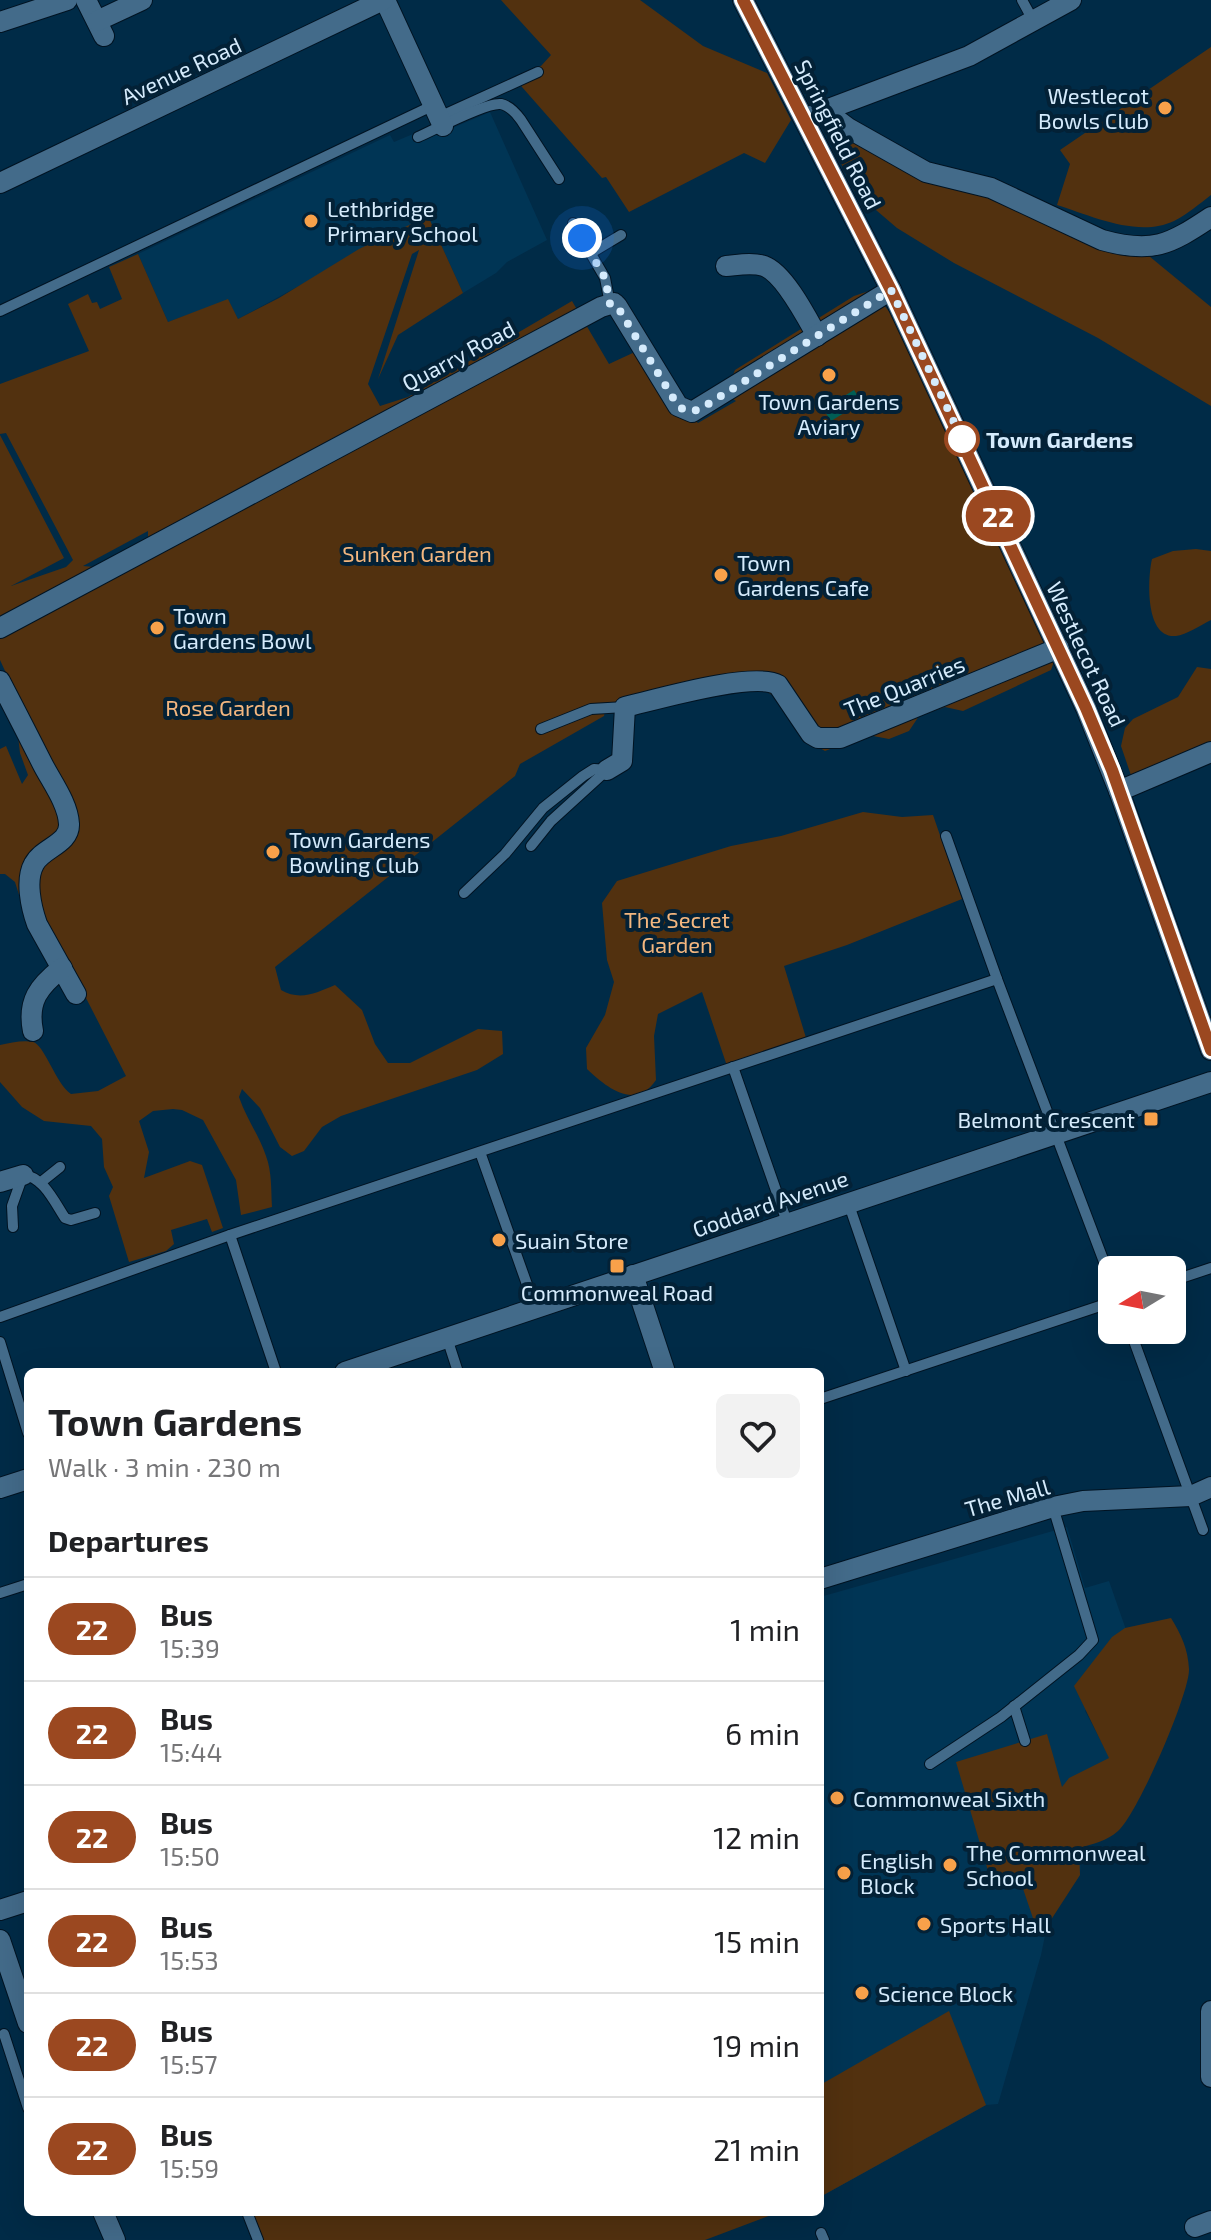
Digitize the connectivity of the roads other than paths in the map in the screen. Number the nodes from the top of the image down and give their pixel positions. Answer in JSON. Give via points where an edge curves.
{"nodes":[{"id":1,"x":67,"y":0,"type":"edge"},
{"id":2,"x":86,"y":0,"type":"edge"},
{"id":3,"x":142,"y":0,"type":"edge"},
{"id":4,"x":384,"y":0,"type":"edge"},
{"id":5,"x":743,"y":0,"type":"edge"},
{"id":6,"x":1022,"y":0,"type":"edge"},
{"id":7,"x":1071,"y":0,"type":"edge"},
{"id":8,"x":33,"y":7,"type":"edge"},
{"id":9,"x":0,"y":22,"type":"edge"},
{"id":10,"x":1034,"y":22,"type":"junction"},
{"id":11,"x":538,"y":72,"type":"dead end"},
{"id":12,"x":824,"y":110,"type":"junction"},
{"id":13,"x":439,"y":116,"type":"junction"},
{"id":14,"x":804,"y":119,"type":"junction"},
{"id":15,"x":418,"y":137,"type":"dead end"},
{"id":16,"x":559,"y":179,"type":"dead end"},
{"id":17,"x":0,"y":183,"type":"edge"},
{"id":18,"x":1211,"y":217,"type":"edge"},
{"id":19,"x":573,"y":223,"type":"dead end"},
{"id":20,"x":621,"y":235,"type":"dead end"},
{"id":21,"x":591,"y":253,"type":"junction"},
{"id":22,"x":726,"y":266,"type":"dead end"},
{"id":23,"x":891,"y":290,"type":"junction"},
{"id":24,"x":610,"y":304,"type":"junction"},
{"id":25,"x":0,"y":311,"type":"edge"},
{"id":26,"x":817,"y":336,"type":"junction"},
{"id":27,"x":0,"y":628,"type":"edge"},
{"id":28,"x":1059,"y":648,"type":"junction"},
{"id":29,"x":0,"y":681,"type":"edge"},
{"id":30,"x":625,"y":707,"type":"junction"},
{"id":31,"x":541,"y":729,"type":"dead end"},
{"id":32,"x":1211,"y":752,"type":"edge"},
{"id":33,"x":607,"y":770,"type":"junction"},
{"id":34,"x":1119,"y":791,"type":"junction"},
{"id":35,"x":946,"y":836,"type":"dead end"},
{"id":36,"x":531,"y":846,"type":"dead end"},
{"id":37,"x":464,"y":893,"type":"dead end"},
{"id":38,"x":62,"y":968,"type":"junction"},
{"id":39,"x":997,"y":979,"type":"junction"},
{"id":40,"x":76,"y":994,"type":"dead end"},
{"id":41,"x":26,"y":1020,"type":"dead end"},
{"id":42,"x":1211,"y":1050,"type":"edge"},
{"id":43,"x":733,"y":1067,"type":"junction"},
{"id":44,"x":1211,"y":1082,"type":"edge"},
{"id":45,"x":1055,"y":1133,"type":"junction"},
{"id":46,"x":480,"y":1152,"type":"junction"},
{"id":47,"x":60,"y":1167,"type":"dead end"},
{"id":48,"x":32,"y":1179,"type":"junction"},
{"id":49,"x":0,"y":1182,"type":"edge"},
{"id":50,"x":848,"y":1202,"type":"junction"},
{"id":51,"x":95,"y":1213,"type":"dead end"},
{"id":52,"x":787,"y":1222,"type":"junction"},
{"id":53,"x":13,"y":1227,"type":"dead end"},
{"id":54,"x":230,"y":1235,"type":"junction"},
{"id":55,"x":1102,"y":1256,"type":"edge"},
{"id":56,"x":1211,"y":1268,"type":"edge"},
{"id":57,"x":633,"y":1275,"type":"junction"},
{"id":58,"x":1186,"y":1276,"type":"edge"},
{"id":59,"x":535,"y":1307,"type":"junction"},
{"id":60,"x":1098,"y":1307,"type":"edge"},
{"id":61,"x":0,"y":1317,"type":"edge"},
{"id":62,"x":447,"y":1338,"type":"junction"},
{"id":63,"x":0,"y":1342,"type":"edge"},
{"id":64,"x":1135,"y":1344,"type":"edge"},
{"id":65,"x":275,"y":1368,"type":"edge"},
{"id":66,"x":357,"y":1368,"type":"edge"},
{"id":67,"x":457,"y":1368,"type":"edge"},
{"id":68,"x":664,"y":1368,"type":"edge"},
{"id":69,"x":906,"y":1371,"type":"junction"},
{"id":70,"x":824,"y":1398,"type":"edge"},
{"id":71,"x":24,"y":1420,"type":"edge"},
{"id":72,"x":24,"y":1480,"type":"edge"},
{"id":73,"x":1211,"y":1487,"type":"edge"},
{"id":74,"x":0,"y":1488,"type":"edge"},
{"id":75,"x":1191,"y":1496,"type":"junction"},
{"id":76,"x":1053,"y":1507,"type":"junction"},
{"id":77,"x":1203,"y":1530,"type":"dead end"},
{"id":78,"x":824,"y":1578,"type":"edge"},
{"id":79,"x":24,"y":1585,"type":"edge"},
{"id":80,"x":0,"y":1593,"type":"edge"},
{"id":81,"x":1014,"y":1706,"type":"junction"},
{"id":82,"x":1025,"y":1741,"type":"dead end"},
{"id":83,"x":930,"y":1764,"type":"dead end"},
{"id":84,"x":24,"y":1902,"type":"edge"},
{"id":85,"x":0,"y":1910,"type":"edge"},
{"id":86,"x":0,"y":1940,"type":"edge"},
{"id":87,"x":24,"y":2011,"type":"edge"},
{"id":88,"x":1211,"y":2011,"type":"edge"},
{"id":89,"x":4,"y":2034,"type":"dead end"},
{"id":90,"x":1211,"y":2077,"type":"edge"},
{"id":91,"x":24,"y":2096,"type":"edge"},
{"id":92,"x":105,"y":2216,"type":"edge"},
{"id":93,"x":249,"y":2216,"type":"edge"},
{"id":94,"x":115,"y":2240,"type":"edge"},
{"id":95,"x":258,"y":2240,"type":"edge"}],
"edges":[{"from":1,"to":8,"type":"street"},
{"from":2,"to":3,"type":"street","via":[[100,29]]},
{"from":4,"to":13,"type":"street"},
{"from":4,"to":17,"type":"street","name":"Avenue Road"},
{"from":5,"to":14,"type":"street","name":"Springfield Road"},
{"from":6,"to":10,"type":"lane"},
{"from":7,"to":10,"type":"street"},
{"from":8,"to":9,"type":"street"},
{"from":10,"to":12,"type":"street","via":[[950,65]]},
{"from":11,"to":13,"type":"lane"},
{"from":12,"to":14,"type":"street"},
{"from":12,"to":18,"type":"street","via":[[926,172],[991,188],[1116,244],[1167,244]]},
{"from":13,"to":15,"type":"lane"},
{"from":13,"to":16,"type":"lane","via":[[507,106]]},
{"from":13,"to":25,"type":"lane"},
{"from":14,"to":23,"type":"street","name":"Springfield Road"},
{"from":19,"to":21,"type":"lane"},
{"from":20,"to":21,"type":"lane"},
{"from":21,"to":24,"type":"lane","via":[[605,278]]},
{"from":22,"to":26,"type":"street","via":[[750,264],[772,271]]},
{"from":23,"to":26,"type":"street"},
{"from":23,"to":28,"type":"street","name":"Westlecot Road"},
{"from":24,"to":26,"type":"street","via":[[617,306],[678,406],[692,412]]},
{"from":24,"to":27,"type":"street","name":"Quarry Road"},
{"from":28,"to":30,"type":"street","name":"The Quarries","via":[[840,738],[811,734],[771,681],[741,682]]},
{"from":28,"to":34,"type":"street","name":"Westlecot Road"},
{"from":29,"to":38,"type":"street","via":[[69,823],[64,837],[32,866],[30,879],[37,924]]},
{"from":30,"to":31,"type":"lane","via":[[591,709]]},
{"from":30,"to":33,"type":"street","via":[[622,761]]},
{"from":32,"to":34,"type":"street"},
{"from":33,"to":36,"type":"lane"},
{"from":33,"to":37,"type":"lane","via":[[594,769],[543,808]]},
{"from":34,"to":42,"type":"street","name":"Westlecot Road"},
{"from":35,"to":39,"type":"lane"},
{"from":38,"to":40,"type":"street"},
{"from":38,"to":41,"type":"street","via":[[39,989]]},
{"from":39,"to":43,"type":"lane"},
{"from":39,"to":45,"type":"lane"},
{"from":43,"to":46,"type":"lane"},
{"from":43,"to":52,"type":"lane"},
{"from":44,"to":45,"type":"street","name":"Goddard Avenue"},
{"from":45,"to":50,"type":"street","name":"Goddard Avenue"},
{"from":45,"to":55,"type":"lane"},
{"from":46,"to":54,"type":"lane"},
{"from":46,"to":59,"type":"lane"},
{"from":47,"to":48,"type":"lane"},
{"from":48,"to":49,"type":"street"},
{"from":48,"to":51,"type":"lane","via":[[65,1218]]},
{"from":48,"to":53,"type":"lane","via":[[12,1206]]},
{"from":50,"to":52,"type":"street","name":"Goddard Avenue"},
{"from":50,"to":69,"type":"lane"},
{"from":52,"to":57,"type":"street","name":"Goddard Avenue"},
{"from":54,"to":61,"type":"lane"},
{"from":54,"to":65,"type":"lane"},
{"from":56,"to":58,"type":"lane"},
{"from":57,"to":59,"type":"street","name":"Goddard Avenue"},
{"from":57,"to":68,"type":"street"},
{"from":59,"to":62,"type":"street","name":"Goddard Avenue"},
{"from":60,"to":69,"type":"lane"},
{"from":62,"to":66,"type":"street","name":"Goddard Avenue"},
{"from":62,"to":67,"type":"lane"},
{"from":63,"to":71,"type":"lane"},
{"from":64,"to":75,"type":"lane"},
{"from":69,"to":70,"type":"lane"},
{"from":72,"to":74,"type":"street"},
{"from":73,"to":75,"type":"street","name":"The Mall"},
{"from":75,"to":76,"type":"street","name":"The Mall"},
{"from":75,"to":77,"type":"lane"},
{"from":76,"to":78,"type":"street","name":"The Mall"},
{"from":76,"to":81,"type":"lane","via":[[1093,1640]]},
{"from":79,"to":80,"type":"lane"},
{"from":81,"to":82,"type":"lane"},
{"from":81,"to":83,"type":"lane"},
{"from":84,"to":85,"type":"street"},
{"from":86,"to":87,"type":"street"},
{"from":88,"to":90,"type":"street"},
{"from":89,"to":91,"type":"lane"},
{"from":92,"to":94,"type":"street"},
{"from":93,"to":95,"type":"lane"}]}
